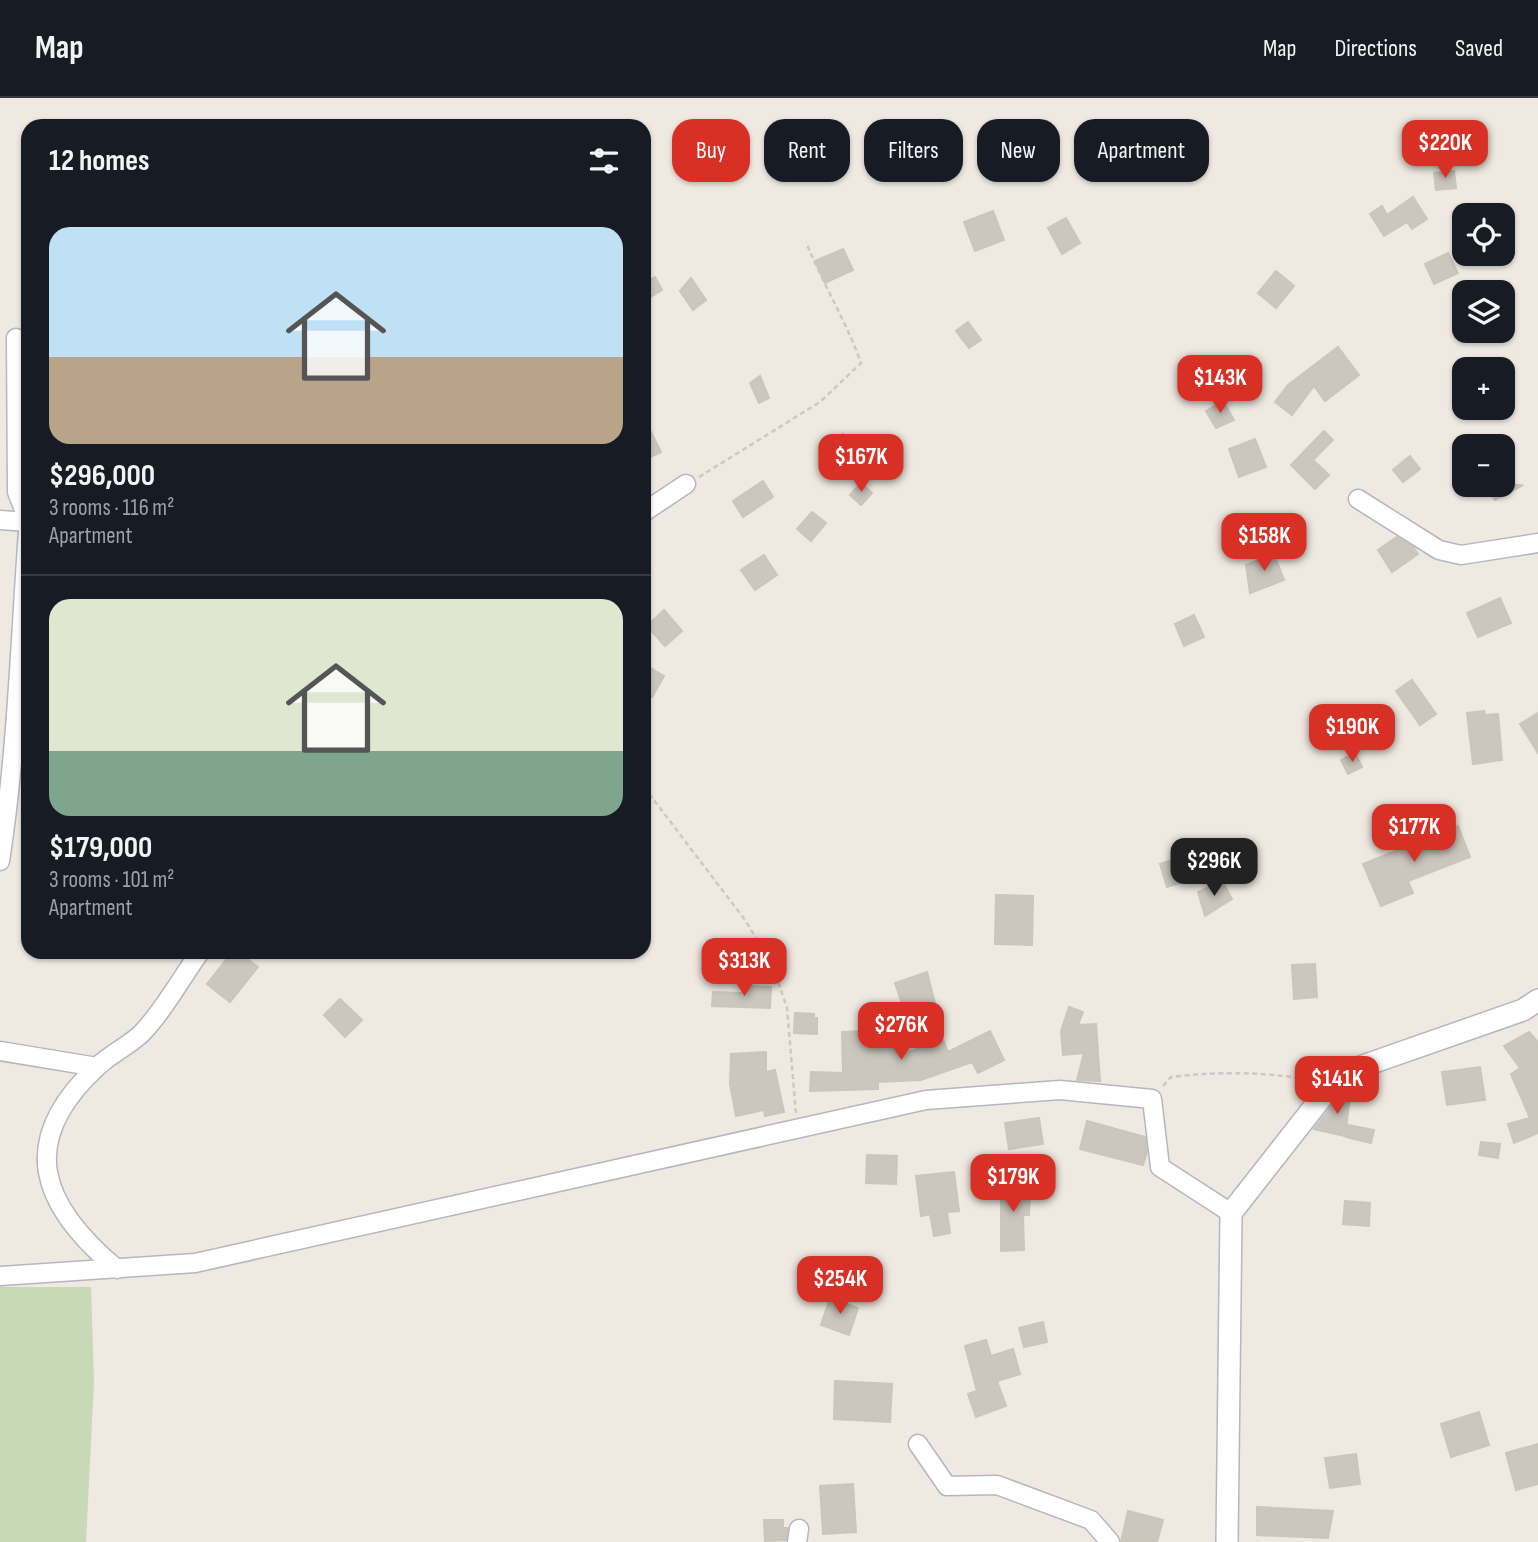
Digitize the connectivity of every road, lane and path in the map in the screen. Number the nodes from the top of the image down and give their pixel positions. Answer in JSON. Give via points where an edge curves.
{"nodes":[{"id":1,"x":806,"y":243,"type":"dead end"},
{"id":2,"x":16,"y":338,"type":"dead end"},
{"id":3,"x":687,"y":484,"type":"joint"},
{"id":4,"x":1358,"y":499,"type":"dead end"},
{"id":5,"x":21,"y":503,"type":"edge"},
{"id":6,"x":651,"y":507,"type":"edge"},
{"id":7,"x":0,"y":520,"type":"edge"},
{"id":8,"x":21,"y":521,"type":"edge"},
{"id":9,"x":1538,"y":543,"type":"edge"},
{"id":10,"x":21,"y":626,"type":"edge"},
{"id":11,"x":651,"y":796,"type":"edge"},
{"id":12,"x":0,"y":861,"type":"edge"},
{"id":13,"x":195,"y":959,"type":"edge"},
{"id":14,"x":1538,"y":1000,"type":"edge"},
{"id":15,"x":0,"y":1051,"type":"edge"},
{"id":16,"x":97,"y":1067,"type":"junction"},
{"id":17,"x":1332,"y":1083,"type":"junction"},
{"id":18,"x":1152,"y":1099,"type":"junction"},
{"id":19,"x":798,"y":1128,"type":"junction"},
{"id":20,"x":1231,"y":1213,"type":"junction"},
{"id":21,"x":117,"y":1269,"type":"junction"},
{"id":22,"x":0,"y":1276,"type":"edge"},
{"id":23,"x":918,"y":1444,"type":"dead end"},
{"id":24,"x":1110,"y":1542,"type":"edge"},
{"id":25,"x":1227,"y":1542,"type":"edge"}],
"edges":[{"from":1,"to":3,"type":"path","via":[[861,363],[820,401]]},
{"from":2,"to":5,"type":"street","via":[[17,492]]},
{"from":3,"to":6,"type":"street"},
{"from":4,"to":9,"type":"street","via":[[1438,550],[1461,555]]},
{"from":7,"to":8,"type":"street"},
{"from":10,"to":12,"type":"street","via":[[13,780]]},
{"from":11,"to":19,"type":"path","via":[[745,919],[772,964],[787,1008]]},
{"from":13,"to":16,"type":"street","via":[[142,1033]]},
{"from":14,"to":17,"type":"street","via":[[1523,1010],[1340,1074]]},
{"from":15,"to":16,"type":"street"},
{"from":16,"to":21,"type":"street","via":[[62,1108],[47,1143],[46,1174],[58,1202],[89,1246]]},
{"from":17,"to":18,"type":"path","via":[[1261,1072],[1217,1071],[1171,1077]]},
{"from":17,"to":20,"type":"street"},
{"from":18,"to":19,"type":"street","via":[[1060,1090],[1010,1092],[926,1100]]},
{"from":18,"to":20,"type":"street","via":[[1160,1167]]},
{"from":19,"to":21,"type":"street","via":[[195,1263]]},
{"from":20,"to":25,"type":"street"},
{"from":21,"to":22,"type":"street"},
{"from":23,"to":24,"type":"street","via":[[947,1486],[997,1485],[1091,1520]]}]}
